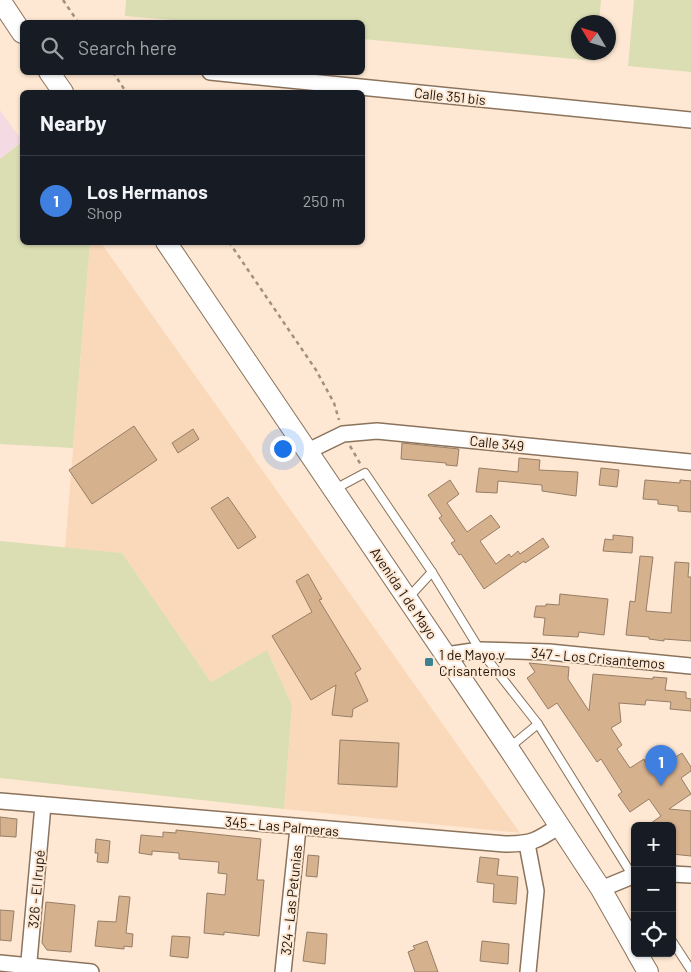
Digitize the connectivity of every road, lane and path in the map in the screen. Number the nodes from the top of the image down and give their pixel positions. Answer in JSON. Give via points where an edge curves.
{"nodes":[{"id":1,"x":0,"y":0,"type":"edge"},
{"id":2,"x":63,"y":0,"type":"edge"},
{"id":3,"x":77,"y":20,"type":"edge"},
{"id":4,"x":20,"y":31,"type":"edge"},
{"id":5,"x":115,"y":75,"type":"edge"},
{"id":6,"x":240,"y":75,"type":"edge"},
{"id":7,"x":125,"y":90,"type":"edge"},
{"id":8,"x":691,"y":120,"type":"edge"},
{"id":9,"x":168,"y":245,"type":"edge"},
{"id":10,"x":231,"y":245,"type":"edge"},
{"id":11,"x":343,"y":434,"type":"junction"},
{"id":12,"x":308,"y":451,"type":"junction"},
{"id":13,"x":691,"y":462,"type":"edge"},
{"id":14,"x":366,"y":473,"type":"junction"},
{"id":15,"x":333,"y":489,"type":"junction"},
{"id":16,"x":432,"y":572,"type":"junction"},
{"id":17,"x":408,"y":599,"type":"junction"},
{"id":18,"x":480,"y":650,"type":"junction"},
{"id":19,"x":446,"y":655,"type":"junction"},
{"id":20,"x":691,"y":666,"type":"edge"},
{"id":21,"x":538,"y":724,"type":"junction"},
{"id":22,"x":509,"y":749,"type":"junction"},
{"id":23,"x":0,"y":801,"type":"edge"},
{"id":24,"x":43,"y":805,"type":"junction"},
{"id":25,"x":559,"y":826,"type":"junction"},
{"id":26,"x":298,"y":828,"type":"junction"},
{"id":27,"x":527,"y":844,"type":"junction"},
{"id":28,"x":631,"y":872,"type":"edge"},
{"id":29,"x":676,"y":874,"type":"edge"},
{"id":30,"x":691,"y":875,"type":"edge"},
{"id":31,"x":631,"y":878,"type":"edge"},
{"id":32,"x":601,"y":889,"type":"junction"},
{"id":33,"x":631,"y":942,"type":"edge"},
{"id":34,"x":676,"y":947,"type":"edge"},
{"id":35,"x":639,"y":957,"type":"edge"},
{"id":36,"x":0,"y":963,"type":"edge"},
{"id":37,"x":28,"y":969,"type":"edge"},
{"id":38,"x":691,"y":970,"type":"edge"},
{"id":39,"x":91,"y":972,"type":"edge"},
{"id":40,"x":283,"y":972,"type":"edge"},
{"id":41,"x":528,"y":972,"type":"edge"},
{"id":42,"x":648,"y":972,"type":"edge"}],
"edges":[{"from":1,"to":4,"type":"main road"},
{"from":2,"to":3,"type":"path"},
{"from":5,"to":7,"type":"path"},
{"from":6,"to":8,"type":"street","name":"Calle 351 bis"},
{"from":9,"to":12,"type":"main road","name":"Avenida 1 de Mayo"},
{"from":10,"to":11,"type":"path","via":[[316,370],[334,403]]},
{"from":11,"to":12,"type":"street","name":"Calle 349"},
{"from":11,"to":13,"type":"street","name":"Calle 349","via":[[376,431]]},
{"from":11,"to":14,"type":"path"},
{"from":12,"to":15,"type":"main road","name":"Avenida 1 de Mayo"},
{"from":14,"to":15,"type":"lane"},
{"from":14,"to":16,"type":"lane"},
{"from":15,"to":17,"type":"main road","name":"Avenida 1 de Mayo"},
{"from":16,"to":17,"type":"lane"},
{"from":16,"to":18,"type":"lane"},
{"from":17,"to":19,"type":"main road","name":"Avenida 1 de Mayo"},
{"from":18,"to":19,"type":"street","name":"347 - Los Crisantemos"},
{"from":18,"to":20,"type":"street","name":"347 - Los Crisantemos","via":[[549,652]]},
{"from":18,"to":21,"type":"lane"},
{"from":19,"to":22,"type":"main road","name":"Avenida 1 de Mayo"},
{"from":21,"to":22,"type":"lane"},
{"from":21,"to":28,"type":"lane"},
{"from":22,"to":25,"type":"main road","name":"Avenida 1 de Mayo"},
{"from":23,"to":24,"type":"street","name":"345 - Las Palmeras"},
{"from":24,"to":26,"type":"street","name":"345 - Las Palmeras"},
{"from":24,"to":37,"type":"street","name":"326 - El Irupé"},
{"from":25,"to":27,"type":"street","name":"345 - Las Palmeras"},
{"from":25,"to":32,"type":"main road","name":"Avenida 1 de Mayo"},
{"from":26,"to":27,"type":"street","name":"345 - Las Palmeras"},
{"from":26,"to":40,"type":"street","name":"324 - Las Petunias"},
{"from":27,"to":41,"type":"street","via":[[536,890]]},
{"from":29,"to":30,"type":"street"},
{"from":31,"to":32,"type":"street"},
{"from":32,"to":33,"type":"main road","name":"Avenida 1 de Mayo"},
{"from":34,"to":38,"type":"lane"},
{"from":35,"to":42,"type":"main road"},
{"from":36,"to":37,"type":"street"},
{"from":37,"to":39,"type":"street"}]}
